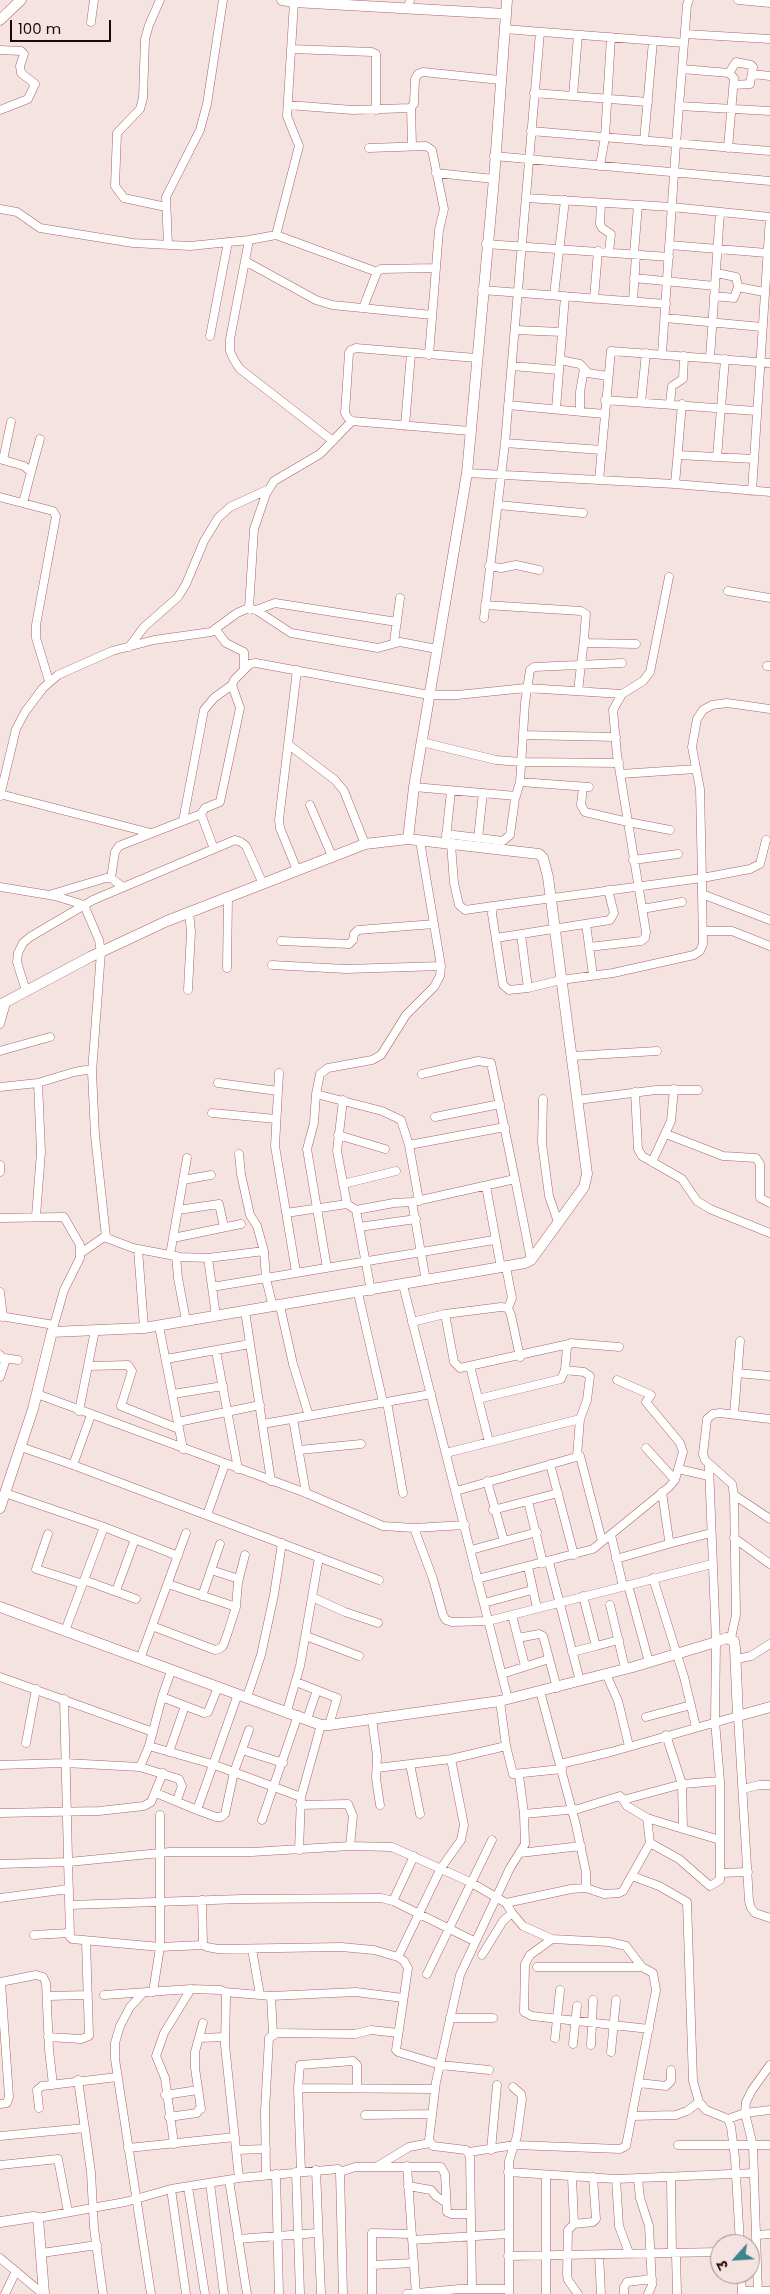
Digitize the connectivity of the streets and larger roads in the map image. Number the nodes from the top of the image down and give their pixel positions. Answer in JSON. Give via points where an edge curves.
{"nodes":[{"id":1,"x":21,"y":0,"type":"edge"},
{"id":2,"x":94,"y":0,"type":"edge"},
{"id":3,"x":160,"y":0,"type":"edge"},
{"id":4,"x":223,"y":0,"type":"edge"},
{"id":5,"x":282,"y":0,"type":"edge"},
{"id":6,"x":507,"y":0,"type":"edge"},
{"id":7,"x":689,"y":0,"type":"edge"},
{"id":8,"x":738,"y":0,"type":"edge"},
{"id":9,"x":750,"y":1,"type":"edge"},
{"id":10,"x":294,"y":2,"type":"junction"},
{"id":11,"x":770,"y":3,"type":"edge"},
{"id":12,"x":409,"y":4,"type":"edge"},
{"id":13,"x":506,"y":14,"type":"junction"},
{"id":14,"x":0,"y":20,"type":"edge"},
{"id":15,"x":91,"y":22,"type":"dead end"},
{"id":16,"x":504,"y":29,"type":"junction"},
{"id":17,"x":540,"y":32,"type":"junction"},
{"id":18,"x":685,"y":34,"type":"junction"},
{"id":19,"x":578,"y":35,"type":"junction"},
{"id":20,"x":611,"y":38,"type":"junction"},
{"id":21,"x":770,"y":39,"type":"edge"},
{"id":22,"x":654,"y":41,"type":"junction"},
{"id":23,"x":684,"y":43,"type":"junction"},
{"id":24,"x":291,"y":49,"type":"junction"},
{"id":25,"x":0,"y":50,"type":"edge"},
{"id":26,"x":682,"y":69,"type":"junction"},
{"id":27,"x":729,"y":73,"type":"junction"},
{"id":28,"x":753,"y":74,"type":"junction"},
{"id":29,"x":770,"y":76,"type":"edge"},
{"id":30,"x":500,"y":80,"type":"junction"},
{"id":31,"x":734,"y":85,"type":"junction"},
{"id":32,"x":534,"y":93,"type":"junction"},
{"id":33,"x":573,"y":96,"type":"junction"},
{"id":34,"x":606,"y":99,"type":"junction"},
{"id":35,"x":648,"y":102,"type":"junction"},
{"id":36,"x":288,"y":104,"type":"junction"},
{"id":37,"x":679,"y":106,"type":"junction"},
{"id":38,"x":412,"y":107,"type":"junction"},
{"id":39,"x":731,"y":109,"type":"junction"},
{"id":40,"x":0,"y":110,"type":"edge"},
{"id":41,"x":376,"y":110,"type":"junction"},
{"id":42,"x":770,"y":111,"type":"edge"},
{"id":43,"x":531,"y":131,"type":"junction"},
{"id":44,"x":605,"y":137,"type":"junction"},
{"id":45,"x":644,"y":141,"type":"junction"},
{"id":46,"x":676,"y":144,"type":"junction"},
{"id":47,"x":412,"y":146,"type":"junction"},
{"id":48,"x":369,"y":148,"type":"dead end"},
{"id":49,"x":728,"y":148,"type":"junction"},
{"id":50,"x":770,"y":151,"type":"edge"},
{"id":51,"x":494,"y":156,"type":"junction"},
{"id":52,"x":528,"y":159,"type":"junction"},
{"id":53,"x":600,"y":166,"type":"junction"},
{"id":54,"x":674,"y":172,"type":"junction"},
{"id":55,"x":436,"y":174,"type":"junction"},
{"id":56,"x":494,"y":179,"type":"junction"},
{"id":57,"x":770,"y":181,"type":"edge"},
{"id":58,"x":526,"y":198,"type":"junction"},
{"id":59,"x":565,"y":200,"type":"junction"},
{"id":60,"x":601,"y":202,"type":"junction"},
{"id":61,"x":638,"y":205,"type":"junction"},
{"id":62,"x":166,"y":206,"type":"junction"},
{"id":63,"x":672,"y":207,"type":"junction"},
{"id":64,"x":0,"y":209,"type":"edge"},
{"id":65,"x":720,"y":212,"type":"junction"},
{"id":66,"x":770,"y":217,"type":"edge"},
{"id":67,"x":276,"y":235,"type":"junction"},
{"id":68,"x":249,"y":240,"type":"junction"},
{"id":69,"x":228,"y":242,"type":"junction"},
{"id":70,"x":486,"y":244,"type":"junction"},
{"id":71,"x":168,"y":245,"type":"junction"},
{"id":72,"x":669,"y":245,"type":"junction"},
{"id":73,"x":522,"y":246,"type":"junction"},
{"id":74,"x":559,"y":248,"type":"junction"},
{"id":75,"x":718,"y":250,"type":"junction"},
{"id":76,"x":598,"y":251,"type":"junction"},
{"id":77,"x":610,"y":252,"type":"junction"},
{"id":78,"x":767,"y":253,"type":"junction"},
{"id":79,"x":635,"y":254,"type":"junction"},
{"id":80,"x":669,"y":257,"type":"junction"},
{"id":81,"x":245,"y":261,"type":"junction"},
{"id":82,"x":436,"y":268,"type":"junction"},
{"id":83,"x":377,"y":272,"type":"junction"},
{"id":84,"x":716,"y":273,"type":"junction"},
{"id":85,"x":634,"y":278,"type":"junction"},
{"id":86,"x":667,"y":280,"type":"junction"},
{"id":87,"x":715,"y":286,"type":"junction"},
{"id":88,"x":738,"y":287,"type":"junction"},
{"id":89,"x":482,"y":290,"type":"junction"},
{"id":90,"x":518,"y":292,"type":"junction"},
{"id":91,"x":764,"y":292,"type":"junction"},
{"id":92,"x":554,"y":295,"type":"junction"},
{"id":93,"x":565,"y":296,"type":"junction"},
{"id":94,"x":714,"y":296,"type":"junction"},
{"id":95,"x":594,"y":298,"type":"junction"},
{"id":96,"x":633,"y":302,"type":"junction"},
{"id":97,"x":666,"y":304,"type":"junction"},
{"id":98,"x":363,"y":308,"type":"junction"},
{"id":99,"x":432,"y":315,"type":"junction"},
{"id":100,"x":665,"y":318,"type":"junction"},
{"id":101,"x":713,"y":322,"type":"junction"},
{"id":102,"x":762,"y":327,"type":"junction"},
{"id":103,"x":515,"y":330,"type":"junction"},
{"id":104,"x":562,"y":332,"type":"junction"},
{"id":105,"x":210,"y":336,"type":"dead end"},
{"id":106,"x":411,"y":353,"type":"junction"},
{"id":107,"x":646,"y":353,"type":"junction"},
{"id":108,"x":662,"y":354,"type":"junction"},
{"id":109,"x":430,"y":355,"type":"junction"},
{"id":110,"x":684,"y":356,"type":"junction"},
{"id":111,"x":476,"y":358,"type":"junction"},
{"id":112,"x":710,"y":358,"type":"junction"},
{"id":113,"x":725,"y":359,"type":"junction"},
{"id":114,"x":560,"y":360,"type":"junction"},
{"id":115,"x":760,"y":362,"type":"junction"},
{"id":116,"x":770,"y":363,"type":"edge"},
{"id":117,"x":512,"y":366,"type":"junction"},
{"id":118,"x":584,"y":368,"type":"junction"},
{"id":119,"x":559,"y":370,"type":"junction"},
{"id":120,"x":607,"y":376,"type":"junction"},
{"id":121,"x":605,"y":400,"type":"junction"},
{"id":122,"x":641,"y":402,"type":"junction"},
{"id":123,"x":670,"y":403,"type":"junction"},
{"id":124,"x":682,"y":404,"type":"junction"},
{"id":125,"x":508,"y":405,"type":"junction"},
{"id":126,"x":721,"y":408,"type":"junction"},
{"id":127,"x":556,"y":409,"type":"junction"},
{"id":128,"x":580,"y":411,"type":"junction"},
{"id":129,"x":756,"y":411,"type":"junction"},
{"id":130,"x":604,"y":414,"type":"junction"},
{"id":131,"x":11,"y":422,"type":"dead end"},
{"id":132,"x":352,"y":422,"type":"junction"},
{"id":133,"x":405,"y":426,"type":"junction"},
{"id":134,"x":470,"y":431,"type":"junction"},
{"id":135,"x":40,"y":439,"type":"dead end"},
{"id":136,"x":333,"y":441,"type":"junction"},
{"id":137,"x":505,"y":443,"type":"junction"},
{"id":138,"x":602,"y":450,"type":"junction"},
{"id":139,"x":678,"y":455,"type":"junction"},
{"id":140,"x":717,"y":457,"type":"junction"},
{"id":141,"x":754,"y":459,"type":"junction"},
{"id":142,"x":1,"y":460,"type":"edge"},
{"id":143,"x":31,"y":472,"type":"junction"},
{"id":144,"x":467,"y":473,"type":"junction"},
{"id":145,"x":501,"y":476,"type":"junction"},
{"id":146,"x":599,"y":480,"type":"junction"},
{"id":147,"x":675,"y":484,"type":"junction"},
{"id":148,"x":269,"y":489,"type":"junction"},
{"id":149,"x":752,"y":491,"type":"junction"},
{"id":150,"x":770,"y":492,"type":"edge"},
{"id":151,"x":0,"y":497,"type":"edge"},
{"id":152,"x":23,"y":503,"type":"junction"},
{"id":153,"x":498,"y":505,"type":"junction"},
{"id":154,"x":583,"y":513,"type":"dead end"},
{"id":155,"x":489,"y":566,"type":"junction"},
{"id":156,"x":539,"y":570,"type":"dead end"},
{"id":157,"x":669,"y":577,"type":"dead end"},
{"id":158,"x":728,"y":591,"type":"dead end"},
{"id":159,"x":400,"y":598,"type":"dead end"},
{"id":160,"x":770,"y":598,"type":"edge"},
{"id":161,"x":485,"y":605,"type":"junction"},
{"id":162,"x":252,"y":609,"type":"junction"},
{"id":163,"x":484,"y":618,"type":"dead end"},
{"id":164,"x":397,"y":622,"type":"junction"},
{"id":165,"x":216,"y":630,"type":"junction"},
{"id":166,"x":584,"y":639,"type":"junction"},
{"id":167,"x":394,"y":642,"type":"junction"},
{"id":168,"x":636,"y":644,"type":"dead end"},
{"id":169,"x":129,"y":647,"type":"junction"},
{"id":170,"x":437,"y":649,"type":"junction"},
{"id":171,"x":622,"y":664,"type":"dead end"},
{"id":172,"x":579,"y":665,"type":"junction"},
{"id":173,"x":244,"y":669,"type":"junction"},
{"id":174,"x":297,"y":670,"type":"junction"},
{"id":175,"x":49,"y":681,"type":"junction"},
{"id":176,"x":232,"y":686,"type":"junction"},
{"id":177,"x":526,"y":688,"type":"junction"},
{"id":178,"x":578,"y":691,"type":"junction"},
{"id":179,"x":622,"y":694,"type":"junction"},
{"id":180,"x":429,"y":695,"type":"junction"},
{"id":181,"x":770,"y":709,"type":"edge"},
{"id":182,"x":523,"y":735,"type":"junction"},
{"id":183,"x":616,"y":737,"type":"junction"},
{"id":184,"x":422,"y":742,"type":"junction"},
{"id":185,"x":288,"y":745,"type":"junction"},
{"id":186,"x":521,"y":762,"type":"junction"},
{"id":187,"x":619,"y":763,"type":"junction"},
{"id":188,"x":696,"y":769,"type":"junction"},
{"id":189,"x":620,"y":774,"type":"junction"},
{"id":190,"x":520,"y":782,"type":"junction"},
{"id":191,"x":414,"y":787,"type":"junction"},
{"id":192,"x":451,"y":791,"type":"junction"},
{"id":193,"x":483,"y":793,"type":"junction"},
{"id":194,"x":0,"y":795,"type":"edge"},
{"id":195,"x":516,"y":796,"type":"junction"},
{"id":196,"x":310,"y":805,"type":"dead end"},
{"id":197,"x":201,"y":814,"type":"junction"},
{"id":198,"x":183,"y":821,"type":"junction"},
{"id":199,"x":628,"y":822,"type":"junction"},
{"id":200,"x":670,"y":830,"type":"dead end"},
{"id":201,"x":151,"y":833,"type":"junction"},
{"id":202,"x":478,"y":838,"type":"junction"},
{"id":203,"x":408,"y":839,"type":"junction"},
{"id":204,"x":766,"y":840,"type":"dead end"},
{"id":205,"x":420,"y":841,"type":"junction"},
{"id":206,"x":447,"y":841,"type":"junction"},
{"id":207,"x":364,"y":844,"type":"junction"},
{"id":208,"x":214,"y":849,"type":"junction"},
{"id":209,"x":678,"y":854,"type":"dead end"},
{"id":210,"x":332,"y":856,"type":"junction"},
{"id":211,"x":633,"y":860,"type":"junction"},
{"id":212,"x":297,"y":870,"type":"junction"},
{"id":213,"x":111,"y":878,"type":"junction"},
{"id":214,"x":702,"y":878,"type":"junction"},
{"id":215,"x":262,"y":884,"type":"junction"},
{"id":216,"x":0,"y":886,"type":"edge"},
{"id":217,"x":638,"y":886,"type":"junction"},
{"id":218,"x":123,"y":887,"type":"junction"},
{"id":219,"x":608,"y":890,"type":"junction"},
{"id":220,"x":702,"y":894,"type":"junction"},
{"id":221,"x":49,"y":895,"type":"junction"},
{"id":222,"x":228,"y":897,"type":"junction"},
{"id":223,"x":550,"y":898,"type":"junction"},
{"id":224,"x":682,"y":902,"type":"dead end"},
{"id":225,"x":84,"y":905,"type":"junction"},
{"id":226,"x":493,"y":906,"type":"junction"},
{"id":227,"x":642,"y":909,"type":"junction"},
{"id":228,"x":189,"y":912,"type":"junction"},
{"id":229,"x":770,"y":920,"type":"edge"},
{"id":230,"x":434,"y":924,"type":"junction"},
{"id":231,"x":586,"y":924,"type":"junction"},
{"id":232,"x":555,"y":929,"type":"junction"},
{"id":233,"x":703,"y":931,"type":"junction"},
{"id":234,"x":521,"y":934,"type":"junction"},
{"id":235,"x":496,"y":938,"type":"junction"},
{"id":236,"x":281,"y":941,"type":"dead end"},
{"id":237,"x":770,"y":946,"type":"edge"},
{"id":238,"x":589,"y":947,"type":"junction"},
{"id":239,"x":101,"y":952,"type":"junction"},
{"id":240,"x":272,"y":965,"type":"dead end"},
{"id":241,"x":441,"y":966,"type":"junction"},
{"id":242,"x":227,"y":968,"type":"dead end"},
{"id":243,"x":593,"y":975,"type":"junction"},
{"id":244,"x":561,"y":980,"type":"junction"},
{"id":245,"x":528,"y":988,"type":"junction"},
{"id":246,"x":188,"y":990,"type":"dead end"},
{"id":247,"x":26,"y":991,"type":"junction"},
{"id":248,"x":3,"y":1004,"type":"edge"},
{"id":249,"x":0,"y":1024,"type":"edge"},
{"id":250,"x":50,"y":1037,"type":"dead end"},
{"id":251,"x":0,"y":1051,"type":"edge"},
{"id":252,"x":657,"y":1051,"type":"dead end"},
{"id":253,"x":573,"y":1056,"type":"junction"},
{"id":254,"x":92,"y":1072,"type":"junction"},
{"id":255,"x":279,"y":1073,"type":"dead end"},
{"id":256,"x":422,"y":1074,"type":"dead end"},
{"id":257,"x":38,"y":1083,"type":"junction"},
{"id":258,"x":218,"y":1084,"type":"dead end"},
{"id":259,"x":0,"y":1087,"type":"edge"},
{"id":260,"x":278,"y":1090,"type":"junction"},
{"id":261,"x":674,"y":1090,"type":"junction"},
{"id":262,"x":698,"y":1090,"type":"dead end"},
{"id":263,"x":636,"y":1092,"type":"junction"},
{"id":264,"x":316,"y":1094,"type":"junction"},
{"id":265,"x":543,"y":1099,"type":"dead end"},
{"id":266,"x":343,"y":1100,"type":"junction"},
{"id":267,"x":577,"y":1100,"type":"junction"},
{"id":268,"x":500,"y":1104,"type":"junction"},
{"id":269,"x":212,"y":1113,"type":"dead end"},
{"id":270,"x":435,"y":1117,"type":"dead end"},
{"id":271,"x":276,"y":1118,"type":"junction"},
{"id":272,"x":505,"y":1127,"type":"junction"},
{"id":273,"x":666,"y":1134,"type":"junction"},
{"id":274,"x":338,"y":1135,"type":"junction"},
{"id":275,"x":408,"y":1145,"type":"junction"},
{"id":276,"x":385,"y":1149,"type":"dead end"},
{"id":277,"x":239,"y":1154,"type":"dead end"},
{"id":278,"x":187,"y":1158,"type":"dead end"},
{"id":279,"x":652,"y":1162,"type":"junction"},
{"id":280,"x":0,"y":1165,"type":"edge"},
{"id":281,"x":396,"y":1171,"type":"dead end"},
{"id":282,"x":0,"y":1172,"type":"edge"},
{"id":283,"x":211,"y":1175,"type":"dead end"},
{"id":284,"x":515,"y":1179,"type":"junction"},
{"id":285,"x":183,"y":1180,"type":"junction"},
{"id":286,"x":343,"y":1184,"type":"junction"},
{"id":287,"x":486,"y":1186,"type":"junction"},
{"id":288,"x":415,"y":1202,"type":"junction"},
{"id":289,"x":770,"y":1203,"type":"edge"},
{"id":290,"x":347,"y":1204,"type":"junction"},
{"id":291,"x":178,"y":1210,"type":"junction"},
{"id":292,"x":318,"y":1210,"type":"junction"},
{"id":293,"x":356,"y":1210,"type":"junction"},
{"id":294,"x":286,"y":1213,"type":"junction"},
{"id":295,"x":36,"y":1216,"type":"junction"},
{"id":296,"x":0,"y":1218,"type":"edge"},
{"id":297,"x":416,"y":1220,"type":"junction"},
{"id":298,"x":558,"y":1222,"type":"junction"},
{"id":299,"x":242,"y":1224,"type":"dead end"},
{"id":300,"x":224,"y":1227,"type":"junction"},
{"id":301,"x":359,"y":1227,"type":"junction"},
{"id":302,"x":770,"y":1233,"type":"edge"},
{"id":303,"x":106,"y":1238,"type":"junction"},
{"id":304,"x":173,"y":1238,"type":"junction"},
{"id":305,"x":494,"y":1240,"type":"junction"},
{"id":306,"x":138,"y":1249,"type":"junction"},
{"id":307,"x":264,"y":1251,"type":"junction"},
{"id":308,"x":421,"y":1252,"type":"junction"},
{"id":309,"x":82,"y":1253,"type":"junction"},
{"id":310,"x":173,"y":1256,"type":"junction"},
{"id":311,"x":208,"y":1258,"type":"junction"},
{"id":312,"x":365,"y":1260,"type":"junction"},
{"id":313,"x":531,"y":1260,"type":"junction"},
{"id":314,"x":326,"y":1268,"type":"junction"},
{"id":315,"x":503,"y":1268,"type":"junction"},
{"id":316,"x":296,"y":1272,"type":"junction"},
{"id":317,"x":266,"y":1279,"type":"junction"},
{"id":318,"x":426,"y":1281,"type":"junction"},
{"id":319,"x":403,"y":1285,"type":"junction"},
{"id":320,"x":212,"y":1288,"type":"junction"},
{"id":321,"x":371,"y":1291,"type":"junction"},
{"id":322,"x":0,"y":1292,"type":"edge"},
{"id":323,"x":358,"y":1293,"type":"junction"},
{"id":324,"x":277,"y":1306,"type":"junction"},
{"id":325,"x":508,"y":1308,"type":"junction"},
{"id":326,"x":245,"y":1312,"type":"junction"},
{"id":327,"x":446,"y":1314,"type":"junction"},
{"id":328,"x":2,"y":1316,"type":"edge"},
{"id":329,"x":216,"y":1316,"type":"junction"},
{"id":330,"x":186,"y":1321,"type":"junction"},
{"id":331,"x":412,"y":1322,"type":"junction"},
{"id":332,"x":159,"y":1326,"type":"junction"},
{"id":333,"x":144,"y":1328,"type":"junction"},
{"id":334,"x":53,"y":1329,"type":"junction"},
{"id":335,"x":95,"y":1330,"type":"junction"},
{"id":336,"x":740,"y":1341,"type":"dead end"},
{"id":337,"x":250,"y":1344,"type":"junction"},
{"id":338,"x":569,"y":1344,"type":"junction"},
{"id":339,"x":619,"y":1348,"type":"dead end"},
{"id":340,"x":216,"y":1351,"type":"junction"},
{"id":341,"x":2,"y":1356,"type":"edge"},
{"id":342,"x":520,"y":1356,"type":"junction"},
{"id":343,"x":166,"y":1359,"type":"junction"},
{"id":344,"x":18,"y":1360,"type":"dead end"},
{"id":345,"x":89,"y":1366,"type":"junction"},
{"id":346,"x":470,"y":1366,"type":"junction"},
{"id":347,"x":565,"y":1370,"type":"junction"},
{"id":348,"x":737,"y":1373,"type":"junction"},
{"id":349,"x":770,"y":1376,"type":"edge"},
{"id":350,"x":0,"y":1377,"type":"edge"},
{"id":351,"x":616,"y":1380,"type":"dead end"},
{"id":352,"x":223,"y":1386,"type":"junction"},
{"id":353,"x":37,"y":1394,"type":"junction"},
{"id":354,"x":173,"y":1394,"type":"junction"},
{"id":355,"x":431,"y":1394,"type":"junction"},
{"id":356,"x":478,"y":1398,"type":"junction"},
{"id":357,"x":385,"y":1402,"type":"junction"},
{"id":358,"x":260,"y":1405,"type":"junction"},
{"id":359,"x":78,"y":1411,"type":"junction"},
{"id":360,"x":228,"y":1412,"type":"junction"},
{"id":361,"x":734,"y":1414,"type":"junction"},
{"id":362,"x":91,"y":1415,"type":"junction"},
{"id":363,"x":309,"y":1416,"type":"junction"},
{"id":364,"x":293,"y":1419,"type":"junction"},
{"id":365,"x":580,"y":1419,"type":"junction"},
{"id":366,"x":770,"y":1419,"type":"edge"},
{"id":367,"x":263,"y":1424,"type":"junction"},
{"id":368,"x":179,"y":1426,"type":"junction"},
{"id":369,"x":489,"y":1442,"type":"junction"},
{"id":370,"x":361,"y":1444,"type":"dead end"},
{"id":371,"x":21,"y":1447,"type":"junction"},
{"id":372,"x":646,"y":1448,"type":"dead end"},
{"id":373,"x":183,"y":1449,"type":"junction"},
{"id":374,"x":299,"y":1450,"type":"junction"},
{"id":375,"x":446,"y":1453,"type":"junction"},
{"id":376,"x":577,"y":1456,"type":"junction"},
{"id":377,"x":225,"y":1464,"type":"junction"},
{"id":378,"x":550,"y":1464,"type":"junction"},
{"id":379,"x":74,"y":1465,"type":"junction"},
{"id":380,"x":709,"y":1466,"type":"junction"},
{"id":381,"x":238,"y":1469,"type":"junction"},
{"id":382,"x":678,"y":1469,"type":"junction"},
{"id":383,"x":709,"y":1476,"type":"junction"},
{"id":384,"x":675,"y":1480,"type":"junction"},
{"id":385,"x":272,"y":1481,"type":"junction"},
{"id":386,"x":486,"y":1481,"type":"junction"},
{"id":387,"x":5,"y":1486,"type":"edge"},
{"id":388,"x":456,"y":1490,"type":"junction"},
{"id":389,"x":662,"y":1492,"type":"junction"},
{"id":390,"x":306,"y":1493,"type":"junction"},
{"id":391,"x":558,"y":1493,"type":"junction"},
{"id":392,"x":403,"y":1494,"type":"dead end"},
{"id":393,"x":734,"y":1494,"type":"junction"},
{"id":394,"x":528,"y":1501,"type":"junction"},
{"id":395,"x":0,"y":1508,"type":"edge"},
{"id":396,"x":770,"y":1508,"type":"edge"},
{"id":397,"x":493,"y":1510,"type":"junction"},
{"id":398,"x":207,"y":1515,"type":"junction"},
{"id":399,"x":767,"y":1517,"type":"edge"},
{"id":400,"x":465,"y":1525,"type":"junction"},
{"id":401,"x":104,"y":1527,"type":"junction"},
{"id":402,"x":414,"y":1528,"type":"junction"},
{"id":403,"x":537,"y":1532,"type":"junction"},
{"id":404,"x":186,"y":1533,"type":"dead end"},
{"id":405,"x":711,"y":1533,"type":"junction"},
{"id":406,"x":48,"y":1534,"type":"dead end"},
{"id":407,"x":611,"y":1535,"type":"junction"},
{"id":408,"x":734,"y":1538,"type":"junction"},
{"id":409,"x":135,"y":1539,"type":"junction"},
{"id":410,"x":504,"y":1541,"type":"junction"},
{"id":411,"x":602,"y":1541,"type":"junction"},
{"id":412,"x":282,"y":1543,"type":"junction"},
{"id":413,"x":672,"y":1543,"type":"junction"},
{"id":414,"x":220,"y":1544,"type":"dead end"},
{"id":415,"x":471,"y":1550,"type":"junction"},
{"id":416,"x":574,"y":1555,"type":"junction"},
{"id":417,"x":178,"y":1556,"type":"junction"},
{"id":418,"x":245,"y":1556,"type":"dead end"},
{"id":419,"x":319,"y":1557,"type":"junction"},
{"id":420,"x":616,"y":1559,"type":"junction"},
{"id":421,"x":546,"y":1563,"type":"junction"},
{"id":422,"x":712,"y":1564,"type":"junction"},
{"id":423,"x":770,"y":1564,"type":"edge"},
{"id":424,"x":528,"y":1567,"type":"junction"},
{"id":425,"x":211,"y":1570,"type":"junction"},
{"id":426,"x":653,"y":1578,"type":"junction"},
{"id":427,"x":239,"y":1579,"type":"junction"},
{"id":428,"x":477,"y":1579,"type":"junction"},
{"id":429,"x":379,"y":1580,"type":"dead end"},
{"id":430,"x":84,"y":1582,"type":"junction"},
{"id":431,"x":168,"y":1584,"type":"junction"},
{"id":432,"x":626,"y":1586,"type":"junction"},
{"id":433,"x":532,"y":1590,"type":"junction"},
{"id":434,"x":116,"y":1591,"type":"junction"},
{"id":435,"x":202,"y":1596,"type":"junction"},
{"id":436,"x":583,"y":1596,"type":"junction"},
{"id":437,"x":312,"y":1597,"type":"junction"},
{"id":438,"x":136,"y":1599,"type":"dead end"},
{"id":439,"x":559,"y":1602,"type":"junction"},
{"id":440,"x":484,"y":1603,"type":"junction"},
{"id":441,"x":610,"y":1606,"type":"dead end"},
{"id":442,"x":0,"y":1607,"type":"edge"},
{"id":443,"x":236,"y":1608,"type":"junction"},
{"id":444,"x":537,"y":1608,"type":"junction"},
{"id":445,"x":512,"y":1615,"type":"junction"},
{"id":446,"x":488,"y":1621,"type":"junction"},
{"id":447,"x":378,"y":1623,"type":"dead end"},
{"id":448,"x":152,"y":1626,"type":"junction"},
{"id":449,"x":65,"y":1631,"type":"junction"},
{"id":450,"x":306,"y":1636,"type":"junction"},
{"id":451,"x":518,"y":1638,"type":"junction"},
{"id":452,"x":731,"y":1638,"type":"junction"},
{"id":453,"x":619,"y":1640,"type":"junction"},
{"id":454,"x":716,"y":1642,"type":"junction"},
{"id":455,"x":770,"y":1644,"type":"edge"},
{"id":456,"x":596,"y":1646,"type":"junction"},
{"id":457,"x":572,"y":1652,"type":"junction"},
{"id":458,"x":675,"y":1654,"type":"junction"},
{"id":459,"x":359,"y":1656,"type":"dead end"},
{"id":460,"x":140,"y":1659,"type":"junction"},
{"id":461,"x":549,"y":1659,"type":"junction"},
{"id":462,"x":737,"y":1659,"type":"junction"},
{"id":463,"x":649,"y":1662,"type":"junction"},
{"id":464,"x":525,"y":1666,"type":"junction"},
{"id":465,"x":625,"y":1668,"type":"junction"},
{"id":466,"x":172,"y":1670,"type":"junction"},
{"id":467,"x":502,"y":1674,"type":"junction"},
{"id":468,"x":606,"y":1674,"type":"junction"},
{"id":469,"x":0,"y":1679,"type":"edge"},
{"id":470,"x":580,"y":1681,"type":"junction"},
{"id":471,"x":296,"y":1682,"type":"junction"},
{"id":472,"x":218,"y":1687,"type":"junction"},
{"id":473,"x":557,"y":1688,"type":"junction"},
{"id":474,"x":36,"y":1689,"type":"junction"},
{"id":475,"x":317,"y":1690,"type":"junction"},
{"id":476,"x":540,"y":1691,"type":"junction"},
{"id":477,"x":243,"y":1696,"type":"junction"},
{"id":478,"x":162,"y":1697,"type":"junction"},
{"id":479,"x":64,"y":1699,"type":"junction"},
{"id":480,"x":504,"y":1700,"type":"junction"},
{"id":481,"x":691,"y":1705,"type":"junction"},
{"id":482,"x":185,"y":1706,"type":"junction"},
{"id":483,"x":770,"y":1707,"type":"edge"},
{"id":484,"x":287,"y":1711,"type":"junction"},
{"id":485,"x":738,"y":1716,"type":"junction"},
{"id":486,"x":302,"y":1717,"type":"junction"},
{"id":487,"x":646,"y":1717,"type":"dead end"},
{"id":488,"x":372,"y":1719,"type":"junction"},
{"id":489,"x":715,"y":1721,"type":"junction"},
{"id":490,"x":325,"y":1725,"type":"junction"},
{"id":491,"x":696,"y":1727,"type":"junction"},
{"id":492,"x":249,"y":1730,"type":"dead end"},
{"id":493,"x":153,"y":1732,"type":"junction"},
{"id":494,"x":666,"y":1735,"type":"junction"},
{"id":495,"x":26,"y":1743,"type":"dead end"},
{"id":496,"x":150,"y":1746,"type":"junction"},
{"id":497,"x":506,"y":1746,"type":"junction"},
{"id":498,"x":629,"y":1746,"type":"junction"},
{"id":499,"x":242,"y":1750,"type":"junction"},
{"id":500,"x":169,"y":1752,"type":"junction"},
{"id":501,"x":451,"y":1759,"type":"junction"},
{"id":502,"x":65,"y":1763,"type":"junction"},
{"id":503,"x":282,"y":1763,"type":"junction"},
{"id":504,"x":212,"y":1764,"type":"junction"},
{"id":505,"x":410,"y":1764,"type":"junction"},
{"id":506,"x":0,"y":1765,"type":"edge"},
{"id":507,"x":140,"y":1767,"type":"junction"},
{"id":508,"x":561,"y":1767,"type":"junction"},
{"id":509,"x":377,"y":1768,"type":"junction"},
{"id":510,"x":234,"y":1772,"type":"junction"},
{"id":511,"x":163,"y":1773,"type":"junction"},
{"id":512,"x":519,"y":1775,"type":"junction"},
{"id":513,"x":720,"y":1781,"type":"junction"},
{"id":514,"x":682,"y":1784,"type":"junction"},
{"id":515,"x":770,"y":1785,"type":"edge"},
{"id":516,"x":275,"y":1786,"type":"junction"},
{"id":517,"x":743,"y":1789,"type":"junction"},
{"id":518,"x":156,"y":1793,"type":"junction"},
{"id":519,"x":177,"y":1800,"type":"junction"},
{"id":520,"x":623,"y":1800,"type":"junction"},
{"id":521,"x":300,"y":1801,"type":"junction"},
{"id":522,"x":380,"y":1805,"type":"dead end"},
{"id":523,"x":197,"y":1810,"type":"junction"},
{"id":524,"x":572,"y":1810,"type":"junction"},
{"id":525,"x":66,"y":1812,"type":"junction"},
{"id":526,"x":0,"y":1813,"type":"edge"},
{"id":527,"x":420,"y":1814,"type":"dead end"},
{"id":528,"x":524,"y":1814,"type":"junction"},
{"id":529,"x":160,"y":1815,"type":"dead end"},
{"id":530,"x":647,"y":1818,"type":"junction"},
{"id":531,"x":262,"y":1820,"type":"dead end"},
{"id":532,"x":683,"y":1829,"type":"junction"},
{"id":533,"x":492,"y":1840,"type":"dead end"},
{"id":534,"x":720,"y":1840,"type":"junction"},
{"id":535,"x":650,"y":1843,"type":"junction"},
{"id":536,"x":350,"y":1846,"type":"junction"},
{"id":537,"x":581,"y":1846,"type":"junction"},
{"id":538,"x":299,"y":1850,"type":"junction"},
{"id":539,"x":159,"y":1852,"type":"junction"},
{"id":540,"x":520,"y":1853,"type":"junction"},
{"id":541,"x":414,"y":1856,"type":"junction"},
{"id":542,"x":69,"y":1862,"type":"junction"},
{"id":543,"x":0,"y":1864,"type":"edge"},
{"id":544,"x":441,"y":1868,"type":"junction"},
{"id":545,"x":748,"y":1872,"type":"junction"},
{"id":546,"x":720,"y":1873,"type":"junction"},
{"id":547,"x":632,"y":1876,"type":"junction"},
{"id":548,"x":470,"y":1882,"type":"junction"},
{"id":549,"x":586,"y":1888,"type":"junction"},
{"id":550,"x":70,"y":1889,"type":"junction"},
{"id":551,"x":496,"y":1896,"type":"junction"},
{"id":552,"x":0,"y":1898,"type":"edge"},
{"id":553,"x":202,"y":1900,"type":"junction"},
{"id":554,"x":392,"y":1901,"type":"junction"},
{"id":555,"x":159,"y":1902,"type":"junction"},
{"id":556,"x":506,"y":1903,"type":"junction"},
{"id":557,"x":70,"y":1905,"type":"junction"},
{"id":558,"x":512,"y":1913,"type":"junction"},
{"id":559,"x":418,"y":1914,"type":"junction"},
{"id":560,"x":770,"y":1918,"type":"edge"},
{"id":561,"x":448,"y":1930,"type":"junction"},
{"id":562,"x":69,"y":1933,"type":"junction"},
{"id":563,"x":34,"y":1935,"type":"dead end"},
{"id":564,"x":552,"y":1939,"type":"junction"},
{"id":565,"x":86,"y":1941,"type":"junction"},
{"id":566,"x":474,"y":1941,"type":"junction"},
{"id":567,"x":203,"y":1945,"type":"junction"},
{"id":568,"x":160,"y":1947,"type":"junction"},
{"id":569,"x":252,"y":1949,"type":"junction"},
{"id":570,"x":482,"y":1955,"type":"dead end"},
{"id":571,"x":398,"y":1957,"type":"junction"},
{"id":572,"x":537,"y":1967,"type":"dead end"},
{"id":573,"x":642,"y":1967,"type":"junction"},
{"id":574,"x":427,"y":1974,"type":"dead end"},
{"id":575,"x":0,"y":1982,"type":"edge"},
{"id":576,"x":191,"y":1989,"type":"junction"},
{"id":577,"x":560,"y":1990,"type":"dead end"},
{"id":578,"x":153,"y":1992,"type":"junction"},
{"id":579,"x":225,"y":1992,"type":"junction"},
{"id":580,"x":142,"y":1993,"type":"junction"},
{"id":581,"x":88,"y":1995,"type":"junction"},
{"id":582,"x":104,"y":1995,"type":"dead end"},
{"id":583,"x":260,"y":1995,"type":"junction"},
{"id":584,"x":48,"y":1996,"type":"junction"},
{"id":585,"x":271,"y":1996,"type":"junction"},
{"id":586,"x":403,"y":1998,"type":"junction"},
{"id":587,"x":593,"y":2000,"type":"dead end"},
{"id":588,"x":616,"y":2000,"type":"dead end"},
{"id":589,"x":577,"y":2006,"type":"dead end"},
{"id":590,"x":450,"y":2018,"type":"junction"},
{"id":591,"x":493,"y":2018,"type":"dead end"},
{"id":592,"x":557,"y":2018,"type":"junction"},
{"id":593,"x":575,"y":2020,"type":"junction"},
{"id":594,"x":593,"y":2022,"type":"junction"},
{"id":595,"x":203,"y":2023,"type":"dead end"},
{"id":596,"x":614,"y":2025,"type":"junction"},
{"id":597,"x":649,"y":2030,"type":"junction"},
{"id":598,"x":398,"y":2033,"type":"junction"},
{"id":599,"x":273,"y":2034,"type":"junction"},
{"id":600,"x":48,"y":2037,"type":"junction"},
{"id":601,"x":225,"y":2037,"type":"junction"},
{"id":602,"x":199,"y":2038,"type":"junction"},
{"id":603,"x":555,"y":2038,"type":"dead end"},
{"id":604,"x":573,"y":2044,"type":"dead end"},
{"id":605,"x":591,"y":2045,"type":"dead end"},
{"id":606,"x":611,"y":2052,"type":"dead end"},
{"id":607,"x":441,"y":2065,"type":"junction"},
{"id":608,"x":770,"y":2066,"type":"edge"},
{"id":609,"x":489,"y":2070,"type":"dead end"},
{"id":610,"x":671,"y":2070,"type":"dead end"},
{"id":611,"x":117,"y":2078,"type":"junction"},
{"id":612,"x":78,"y":2080,"type":"junction"},
{"id":613,"x":639,"y":2083,"type":"junction"},
{"id":614,"x":53,"y":2085,"type":"junction"},
{"id":615,"x":497,"y":2085,"type":"dead end"},
{"id":616,"x":513,"y":2087,"type":"dead end"},
{"id":617,"x":298,"y":2088,"type":"junction"},
{"id":618,"x":357,"y":2088,"type":"junction"},
{"id":619,"x":435,"y":2089,"type":"junction"},
{"id":620,"x":198,"y":2090,"type":"junction"},
{"id":621,"x":165,"y":2095,"type":"junction"},
{"id":622,"x":700,"y":2102,"type":"junction"},
{"id":623,"x":0,"y":2104,"type":"edge"},
{"id":624,"x":39,"y":2108,"type":"dead end"},
{"id":625,"x":770,"y":2110,"type":"edge"},
{"id":626,"x":745,"y":2113,"type":"junction"},
{"id":627,"x":432,"y":2114,"type":"junction"},
{"id":628,"x":365,"y":2115,"type":"dead end"},
{"id":629,"x":632,"y":2116,"type":"junction"},
{"id":630,"x":169,"y":2117,"type":"junction"},
{"id":631,"x":728,"y":2119,"type":"junction"},
{"id":632,"x":84,"y":2128,"type":"junction"},
{"id":633,"x":0,"y":2136,"type":"edge"},
{"id":634,"x":235,"y":2137,"type":"junction"},
{"id":635,"x":430,"y":2143,"type":"junction"},
{"id":636,"x":174,"y":2144,"type":"junction"},
{"id":637,"x":515,"y":2145,"type":"junction"},
{"id":638,"x":678,"y":2145,"type":"dead end"},
{"id":639,"x":770,"y":2145,"type":"edge"},
{"id":640,"x":734,"y":2146,"type":"junction"},
{"id":641,"x":753,"y":2146,"type":"junction"},
{"id":642,"x":128,"y":2148,"type":"junction"},
{"id":643,"x":266,"y":2149,"type":"junction"},
{"id":644,"x":236,"y":2150,"type":"junction"},
{"id":645,"x":491,"y":2150,"type":"junction"},
{"id":646,"x":469,"y":2152,"type":"junction"},
{"id":647,"x":0,"y":2166,"type":"edge"},
{"id":648,"x":378,"y":2166,"type":"junction"},
{"id":649,"x":407,"y":2166,"type":"junction"},
{"id":650,"x":316,"y":2170,"type":"junction"},
{"id":651,"x":299,"y":2172,"type":"junction"},
{"id":652,"x":340,"y":2172,"type":"junction"},
{"id":653,"x":508,"y":2172,"type":"junction"},
{"id":654,"x":754,"y":2173,"type":"junction"},
{"id":655,"x":276,"y":2174,"type":"junction"},
{"id":656,"x":736,"y":2174,"type":"junction"},
{"id":657,"x":266,"y":2175,"type":"junction"},
{"id":658,"x":546,"y":2175,"type":"junction"},
{"id":659,"x":572,"y":2176,"type":"junction"},
{"id":660,"x":593,"y":2177,"type":"junction"},
{"id":661,"x":240,"y":2178,"type":"junction"},
{"id":662,"x":671,"y":2178,"type":"junction"},
{"id":663,"x":616,"y":2179,"type":"junction"},
{"id":664,"x":638,"y":2179,"type":"junction"},
{"id":665,"x":229,"y":2180,"type":"junction"},
{"id":666,"x":210,"y":2183,"type":"junction"},
{"id":667,"x":188,"y":2186,"type":"junction"},
{"id":668,"x":408,"y":2186,"type":"junction"},
{"id":669,"x":171,"y":2189,"type":"junction"},
{"id":670,"x":136,"y":2198,"type":"junction"},
{"id":671,"x":445,"y":2202,"type":"junction"},
{"id":672,"x":93,"y":2207,"type":"junction"},
{"id":673,"x":68,"y":2212,"type":"junction"},
{"id":674,"x":470,"y":2214,"type":"junction"},
{"id":675,"x":38,"y":2218,"type":"junction"},
{"id":676,"x":0,"y":2222,"type":"edge"},
{"id":677,"x":574,"y":2224,"type":"junction"},
{"id":678,"x":318,"y":2232,"type":"junction"},
{"id":679,"x":299,"y":2234,"type":"junction"},
{"id":680,"x":508,"y":2234,"type":"junction"},
{"id":681,"x":739,"y":2234,"type":"edge"},
{"id":682,"x":757,"y":2234,"type":"edge"},
{"id":683,"x":278,"y":2236,"type":"junction"},
{"id":684,"x":471,"y":2236,"type":"junction"},
{"id":685,"x":412,"y":2237,"type":"junction"},
{"id":686,"x":238,"y":2239,"type":"junction"},
{"id":687,"x":97,"y":2245,"type":"junction"},
{"id":688,"x":710,"y":2252,"type":"edge"},
{"id":689,"x":629,"y":2253,"type":"junction"},
{"id":690,"x":674,"y":2253,"type":"junction"},
{"id":691,"x":42,"y":2254,"type":"junction"},
{"id":692,"x":599,"y":2254,"type":"junction"},
{"id":693,"x":651,"y":2254,"type":"junction"},
{"id":694,"x":568,"y":2255,"type":"junction"},
{"id":695,"x":508,"y":2256,"type":"junction"},
{"id":696,"x":545,"y":2256,"type":"junction"},
{"id":697,"x":0,"y":2258,"type":"edge"},
{"id":698,"x":414,"y":2263,"type":"junction"},
{"id":699,"x":372,"y":2265,"type":"junction"},
{"id":700,"x":16,"y":2271,"type":"junction"},
{"id":701,"x":652,"y":2279,"type":"junction"},
{"id":702,"x":472,"y":2288,"type":"junction"},
{"id":703,"x":770,"y":2291,"type":"edge"},
{"id":704,"x":444,"y":2292,"type":"edge"},
{"id":705,"x":509,"y":2292,"type":"edge"},
{"id":706,"x":742,"y":2293,"type":"edge"},
{"id":707,"x":758,"y":2293,"type":"edge"},
{"id":708,"x":4,"y":2294,"type":"edge"},
{"id":709,"x":44,"y":2294,"type":"edge"},
{"id":710,"x":103,"y":2294,"type":"edge"},
{"id":711,"x":150,"y":2294,"type":"edge"},
{"id":712,"x":186,"y":2294,"type":"edge"},
{"id":713,"x":205,"y":2294,"type":"edge"},
{"id":714,"x":224,"y":2294,"type":"edge"},
{"id":715,"x":247,"y":2294,"type":"edge"},
{"id":716,"x":279,"y":2294,"type":"edge"},
{"id":717,"x":300,"y":2294,"type":"edge"},
{"id":718,"x":321,"y":2294,"type":"edge"},
{"id":719,"x":343,"y":2294,"type":"edge"},
{"id":720,"x":372,"y":2294,"type":"edge"},
{"id":721,"x":407,"y":2294,"type":"edge"},
{"id":722,"x":416,"y":2294,"type":"edge"},
{"id":723,"x":546,"y":2294,"type":"edge"},
{"id":724,"x":578,"y":2294,"type":"edge"},
{"id":725,"x":601,"y":2294,"type":"edge"},
{"id":726,"x":624,"y":2294,"type":"edge"},
{"id":727,"x":648,"y":2294,"type":"edge"},
{"id":728,"x":677,"y":2294,"type":"edge"}],
"edges":[{"from":1,"to":14,"type":"street"},
{"from":2,"to":15,"type":"street"},
{"from":3,"to":62,"type":"street","via":[[145,39],[140,110],[116,133],[115,186],[124,198]]},
{"from":4,"to":62,"type":"street","via":[[200,130],[166,197]]},
{"from":5,"to":10,"type":"street"},
{"from":6,"to":13,"type":"street"},
{"from":7,"to":18,"type":"street"},
{"from":8,"to":9,"type":"street"},
{"from":9,"to":11,"type":"street"},
{"from":10,"to":12,"type":"street"},
{"from":10,"to":24,"type":"street"},
{"from":12,"to":13,"type":"street"},
{"from":13,"to":16,"type":"street"},
{"from":16,"to":17,"type":"street"},
{"from":16,"to":30,"type":"street"},
{"from":17,"to":19,"type":"street"},
{"from":17,"to":32,"type":"street"},
{"from":18,"to":21,"type":"street"},
{"from":18,"to":23,"type":"street"},
{"from":19,"to":20,"type":"street"},
{"from":19,"to":33,"type":"street"},
{"from":20,"to":22,"type":"street"},
{"from":20,"to":34,"type":"street"},
{"from":22,"to":23,"type":"street"},
{"from":22,"to":35,"type":"street"},
{"from":23,"to":26,"type":"street"},
{"from":24,"to":36,"type":"street"},
{"from":24,"to":41,"type":"street","via":[[376,54]]},
{"from":25,"to":40,"type":"street","via":[[21,51],[24,54],[21,73],[35,84],[28,99]]},
{"from":26,"to":27,"type":"street"},
{"from":26,"to":37,"type":"street"},
{"from":27,"to":28,"type":"street","via":[[736,62],[751,65]]},
{"from":27,"to":31,"type":"street","via":[[734,78]]},
{"from":28,"to":29,"type":"street"},
{"from":28,"to":31,"type":"street","via":[[748,85]]},
{"from":30,"to":38,"type":"street","via":[[423,72],[415,79]]},
{"from":30,"to":51,"type":"street"},
{"from":31,"to":39,"type":"street"},
{"from":32,"to":33,"type":"street"},
{"from":32,"to":43,"type":"street"},
{"from":33,"to":34,"type":"street"},
{"from":34,"to":35,"type":"street"},
{"from":34,"to":44,"type":"street"},
{"from":35,"to":45,"type":"street"},
{"from":36,"to":41,"type":"street"},
{"from":36,"to":67,"type":"street","via":[[287,116],[299,146]]},
{"from":37,"to":39,"type":"street"},
{"from":37,"to":46,"type":"street"},
{"from":38,"to":41,"type":"street"},
{"from":38,"to":47,"type":"street"},
{"from":39,"to":42,"type":"street"},
{"from":39,"to":49,"type":"street"},
{"from":43,"to":44,"type":"street"},
{"from":43,"to":52,"type":"street"},
{"from":44,"to":45,"type":"street"},
{"from":44,"to":53,"type":"street"},
{"from":45,"to":46,"type":"street"},
{"from":46,"to":49,"type":"street"},
{"from":46,"to":54,"type":"street"},
{"from":47,"to":48,"type":"street"},
{"from":47,"to":55,"type":"street","via":[[426,146],[432,150]]},
{"from":49,"to":50,"type":"street"},
{"from":51,"to":52,"type":"street"},
{"from":51,"to":56,"type":"street"},
{"from":52,"to":53,"type":"street"},
{"from":52,"to":58,"type":"street"},
{"from":53,"to":54,"type":"street"},
{"from":54,"to":57,"type":"street"},
{"from":54,"to":63,"type":"street"},
{"from":55,"to":56,"type":"street"},
{"from":55,"to":82,"type":"street","via":[[444,209]]},
{"from":56,"to":70,"type":"street"},
{"from":58,"to":59,"type":"street"},
{"from":58,"to":73,"type":"street"},
{"from":59,"to":60,"type":"street"},
{"from":59,"to":74,"type":"street"},
{"from":60,"to":61,"type":"street"},
{"from":60,"to":77,"type":"street","via":[[600,224],[611,234]]},
{"from":61,"to":63,"type":"street"},
{"from":61,"to":79,"type":"street"},
{"from":62,"to":71,"type":"street"},
{"from":63,"to":65,"type":"street"},
{"from":63,"to":72,"type":"street"},
{"from":64,"to":71,"type":"street","via":[[17,212],[40,228],[133,243]]},
{"from":65,"to":66,"type":"street"},
{"from":65,"to":75,"type":"street"},
{"from":66,"to":78,"type":"street"},
{"from":67,"to":68,"type":"street"},
{"from":67,"to":83,"type":"street"},
{"from":68,"to":69,"type":"street"},
{"from":68,"to":81,"type":"street"},
{"from":69,"to":71,"type":"street"},
{"from":69,"to":105,"type":"street"},
{"from":70,"to":73,"type":"street"},
{"from":70,"to":89,"type":"street"},
{"from":72,"to":75,"type":"street"},
{"from":72,"to":80,"type":"street"},
{"from":73,"to":74,"type":"street"},
{"from":73,"to":90,"type":"street"},
{"from":74,"to":76,"type":"street"},
{"from":74,"to":92,"type":"street"},
{"from":75,"to":78,"type":"street"},
{"from":75,"to":84,"type":"street"},
{"from":76,"to":77,"type":"street"},
{"from":76,"to":95,"type":"street"},
{"from":77,"to":79,"type":"street"},
{"from":78,"to":91,"type":"street"},
{"from":79,"to":80,"type":"street"},
{"from":79,"to":85,"type":"street"},
{"from":80,"to":86,"type":"street"},
{"from":81,"to":98,"type":"street","via":[[316,300]]},
{"from":81,"to":136,"type":"street","via":[[230,339],[234,360],[240,369]]},
{"from":82,"to":83,"type":"street","via":[[387,268]]},
{"from":82,"to":99,"type":"street"},
{"from":83,"to":98,"type":"street"},
{"from":84,"to":87,"type":"street"},
{"from":84,"to":88,"type":"street","via":[[736,277]]},
{"from":85,"to":86,"type":"street"},
{"from":85,"to":96,"type":"street"},
{"from":86,"to":87,"type":"street"},
{"from":86,"to":97,"type":"street"},
{"from":87,"to":94,"type":"street"},
{"from":88,"to":91,"type":"street"},
{"from":88,"to":94,"type":"street","via":[[734,298]]},
{"from":89,"to":90,"type":"street"},
{"from":89,"to":111,"type":"street"},
{"from":90,"to":92,"type":"street"},
{"from":90,"to":103,"type":"street"},
{"from":91,"to":102,"type":"street"},
{"from":92,"to":93,"type":"street"},
{"from":93,"to":95,"type":"street"},
{"from":93,"to":104,"type":"street"},
{"from":94,"to":101,"type":"street"},
{"from":95,"to":96,"type":"street"},
{"from":96,"to":97,"type":"street"},
{"from":97,"to":100,"type":"street"},
{"from":98,"to":99,"type":"street"},
{"from":99,"to":109,"type":"street"},
{"from":100,"to":101,"type":"street"},
{"from":100,"to":108,"type":"street"},
{"from":101,"to":102,"type":"street"},
{"from":101,"to":112,"type":"street"},
{"from":102,"to":115,"type":"street"},
{"from":103,"to":104,"type":"street"},
{"from":103,"to":117,"type":"street"},
{"from":104,"to":114,"type":"street"},
{"from":106,"to":109,"type":"street"},
{"from":106,"to":132,"type":"street","via":[[351,350],[346,413]]},
{"from":106,"to":133,"type":"street"},
{"from":107,"to":108,"type":"street"},
{"from":107,"to":120,"type":"street","via":[[611,351]]},
{"from":107,"to":122,"type":"street"},
{"from":108,"to":110,"type":"street"},
{"from":109,"to":111,"type":"street"},
{"from":110,"to":112,"type":"street"},
{"from":110,"to":123,"type":"street","via":[[683,379],[672,386]]},
{"from":111,"to":134,"type":"street"},
{"from":112,"to":113,"type":"street"},
{"from":113,"to":115,"type":"street"},
{"from":113,"to":126,"type":"street"},
{"from":114,"to":118,"type":"street","via":[[580,364]]},
{"from":114,"to":119,"type":"street"},
{"from":115,"to":116,"type":"street"},
{"from":115,"to":129,"type":"street"},
{"from":117,"to":119,"type":"street"},
{"from":117,"to":125,"type":"street"},
{"from":118,"to":120,"type":"street","via":[[588,373]]},
{"from":118,"to":128,"type":"street"},
{"from":119,"to":127,"type":"street"},
{"from":120,"to":121,"type":"street"},
{"from":121,"to":122,"type":"street"},
{"from":121,"to":130,"type":"street"},
{"from":122,"to":123,"type":"street"},
{"from":123,"to":124,"type":"street"},
{"from":124,"to":126,"type":"street"},
{"from":124,"to":139,"type":"street"},
{"from":125,"to":127,"type":"street"},
{"from":125,"to":137,"type":"street"},
{"from":126,"to":129,"type":"street"},
{"from":126,"to":140,"type":"street"},
{"from":127,"to":128,"type":"street"},
{"from":128,"to":130,"type":"street"},
{"from":129,"to":141,"type":"street"},
{"from":130,"to":138,"type":"street"},
{"from":131,"to":142,"type":"street"},
{"from":132,"to":133,"type":"street"},
{"from":132,"to":136,"type":"street"},
{"from":133,"to":134,"type":"street"},
{"from":134,"to":144,"type":"street"},
{"from":135,"to":143,"type":"street"},
{"from":136,"to":148,"type":"street","via":[[320,454],[274,481]]},
{"from":137,"to":138,"type":"street"},
{"from":137,"to":145,"type":"street"},
{"from":138,"to":146,"type":"street"},
{"from":139,"to":140,"type":"street"},
{"from":139,"to":147,"type":"street"},
{"from":140,"to":141,"type":"street"},
{"from":141,"to":149,"type":"street"},
{"from":142,"to":143,"type":"street","via":[[24,466]]},
{"from":143,"to":152,"type":"street"},
{"from":144,"to":145,"type":"street"},
{"from":144,"to":170,"type":"street"},
{"from":145,"to":146,"type":"street"},
{"from":145,"to":153,"type":"street"},
{"from":146,"to":147,"type":"street"},
{"from":147,"to":149,"type":"street"},
{"from":148,"to":162,"type":"street","via":[[254,529]]},
{"from":148,"to":169,"type":"street","via":[[230,507],[218,518],[178,597],[144,628]]},
{"from":149,"to":150,"type":"street"},
{"from":151,"to":152,"type":"street"},
{"from":152,"to":175,"type":"street","via":[[53,511],[56,516],[36,625],[36,638]]},
{"from":153,"to":154,"type":"street"},
{"from":153,"to":155,"type":"street"},
{"from":155,"to":156,"type":"street","via":[[516,565]]},
{"from":155,"to":161,"type":"street"},
{"from":157,"to":179,"type":"street","via":[[650,672]]},
{"from":158,"to":160,"type":"street"},
{"from":159,"to":164,"type":"street"},
{"from":161,"to":163,"type":"street"},
{"from":161,"to":166,"type":"street","via":[[584,612]]},
{"from":162,"to":164,"type":"street","via":[[276,603]]},
{"from":162,"to":165,"type":"street","via":[[237,612]]},
{"from":162,"to":167,"type":"street","via":[[291,632],[378,648]]},
{"from":164,"to":167,"type":"street"},
{"from":165,"to":169,"type":"street"},
{"from":165,"to":173,"type":"street","via":[[226,642],[244,652]]},
{"from":166,"to":168,"type":"street","via":[[591,644]]},
{"from":166,"to":172,"type":"street"},
{"from":167,"to":170,"type":"street"},
{"from":169,"to":175,"type":"street","via":[[112,651]]},
{"from":170,"to":180,"type":"street"},
{"from":171,"to":172,"type":"street"},
{"from":172,"to":177,"type":"street","via":[[534,667]]},
{"from":172,"to":178,"type":"street"},
{"from":173,"to":174,"type":"street","via":[[256,663]]},
{"from":173,"to":176,"type":"street"},
{"from":174,"to":180,"type":"street"},
{"from":174,"to":185,"type":"street"},
{"from":175,"to":194,"type":"street","via":[[16,729]]},
{"from":176,"to":197,"type":"street","via":[[240,708],[220,802],[205,808]]},
{"from":176,"to":198,"type":"street","via":[[214,698],[204,710]]},
{"from":177,"to":178,"type":"street"},
{"from":177,"to":180,"type":"street"},
{"from":177,"to":182,"type":"street"},
{"from":178,"to":179,"type":"street"},
{"from":179,"to":183,"type":"street","via":[[613,710]]},
{"from":180,"to":184,"type":"street"},
{"from":181,"to":188,"type":"street","via":[[727,704],[703,710],[693,734]]},
{"from":182,"to":183,"type":"street"},
{"from":182,"to":186,"type":"street"},
{"from":183,"to":187,"type":"street"},
{"from":184,"to":186,"type":"street","via":[[496,760]]},
{"from":184,"to":191,"type":"street"},
{"from":185,"to":207,"type":"street","via":[[335,780],[344,791]]},
{"from":185,"to":212,"type":"street","via":[[279,820]]},
{"from":186,"to":187,"type":"street"},
{"from":186,"to":190,"type":"street"},
{"from":187,"to":189,"type":"street"},
{"from":188,"to":189,"type":"street"},
{"from":188,"to":214,"type":"street","via":[[700,789]]},
{"from":189,"to":199,"type":"street"},
{"from":190,"to":195,"type":"street"},
{"from":190,"to":199,"type":"street","via":[[586,787],[580,805],[585,812]]},
{"from":191,"to":192,"type":"street"},
{"from":191,"to":203,"type":"street"},
{"from":192,"to":193,"type":"street"},
{"from":192,"to":206,"type":"street"},
{"from":193,"to":195,"type":"street"},
{"from":193,"to":202,"type":"street"},
{"from":194,"to":201,"type":"street"},
{"from":195,"to":202,"type":"street","via":[[507,839]]},
{"from":196,"to":210,"type":"street"},
{"from":197,"to":198,"type":"street"},
{"from":197,"to":208,"type":"street"},
{"from":198,"to":201,"type":"street"},
{"from":199,"to":200,"type":"street"},
{"from":199,"to":211,"type":"street"},
{"from":201,"to":213,"type":"street","via":[[119,846]]},
{"from":202,"to":206,"type":"street"},
{"from":203,"to":205,"type":"street"},
{"from":203,"to":207,"type":"street"},
{"from":204,"to":214,"type":"street","via":[[760,864],[756,867]]},
{"from":205,"to":206,"type":"street"},
{"from":205,"to":230,"type":"street"},
{"from":206,"to":223,"type":"street","via":[[539,854],[545,864]]},
{"from":206,"to":226,"type":"street","via":[[459,905],[465,910]]},
{"from":207,"to":210,"type":"street"},
{"from":208,"to":215,"type":"street","via":[[235,840],[241,842],[246,846]]},
{"from":208,"to":218,"type":"street"},
{"from":209,"to":211,"type":"street"},
{"from":210,"to":212,"type":"street"},
{"from":211,"to":217,"type":"street"},
{"from":212,"to":215,"type":"street"},
{"from":213,"to":218,"type":"street"},
{"from":213,"to":221,"type":"street"},
{"from":214,"to":217,"type":"street"},
{"from":214,"to":220,"type":"street"},
{"from":215,"to":222,"type":"street"},
{"from":216,"to":221,"type":"street"},
{"from":217,"to":219,"type":"street"},
{"from":217,"to":227,"type":"street"},
{"from":218,"to":225,"type":"street"},
{"from":219,"to":223,"type":"street"},
{"from":219,"to":231,"type":"street","via":[[613,918]]},
{"from":220,"to":229,"type":"street"},
{"from":220,"to":233,"type":"street"},
{"from":221,"to":225,"type":"street"},
{"from":222,"to":228,"type":"street"},
{"from":222,"to":242,"type":"street"},
{"from":223,"to":226,"type":"street"},
{"from":223,"to":232,"type":"street"},
{"from":224,"to":227,"type":"street"},
{"from":225,"to":239,"type":"street"},
{"from":225,"to":247,"type":"street","via":[[24,943],[18,953],[18,962]]},
{"from":226,"to":235,"type":"street"},
{"from":227,"to":238,"type":"street","via":[[645,938],[641,941]]},
{"from":228,"to":239,"type":"street"},
{"from":228,"to":246,"type":"street"},
{"from":230,"to":236,"type":"street","via":[[358,930],[349,944]]},
{"from":230,"to":241,"type":"street"},
{"from":231,"to":232,"type":"street"},
{"from":231,"to":238,"type":"street"},
{"from":232,"to":234,"type":"street"},
{"from":232,"to":244,"type":"street"},
{"from":233,"to":237,"type":"street","via":[[732,932]]},
{"from":233,"to":243,"type":"street","via":[[703,944],[694,955]]},
{"from":234,"to":235,"type":"street"},
{"from":234,"to":245,"type":"street"},
{"from":235,"to":245,"type":"street","via":[[503,985],[509,990]]},
{"from":238,"to":243,"type":"street"},
{"from":239,"to":247,"type":"street"},
{"from":239,"to":254,"type":"street"},
{"from":240,"to":241,"type":"street","via":[[346,969]]},
{"from":241,"to":264,"type":"street","via":[[434,987],[406,1015],[381,1055],[372,1060],[324,1070],[318,1080]]},
{"from":243,"to":244,"type":"street"},
{"from":244,"to":245,"type":"street"},
{"from":244,"to":253,"type":"street"},
{"from":247,"to":248,"type":"street"},
{"from":248,"to":249,"type":"street"},
{"from":250,"to":251,"type":"street"},
{"from":252,"to":253,"type":"street"},
{"from":253,"to":267,"type":"street"},
{"from":254,"to":257,"type":"street","via":[[74,1072]]},
{"from":254,"to":303,"type":"street"},
{"from":255,"to":260,"type":"street"},
{"from":256,"to":268,"type":"street","via":[[486,1061],[491,1063],[494,1071]]},
{"from":257,"to":259,"type":"street"},
{"from":257,"to":295,"type":"street","via":[[41,1152]]},
{"from":258,"to":260,"type":"street"},
{"from":260,"to":271,"type":"street"},
{"from":261,"to":262,"type":"street"},
{"from":261,"to":263,"type":"street"},
{"from":261,"to":273,"type":"street","via":[[673,1114]]},
{"from":263,"to":267,"type":"street"},
{"from":263,"to":279,"type":"street","via":[[638,1149]]},
{"from":264,"to":266,"type":"street"},
{"from":264,"to":292,"type":"street","via":[[307,1150]]},
{"from":265,"to":298,"type":"street","via":[[542,1143],[549,1196]]},
{"from":266,"to":274,"type":"street"},
{"from":266,"to":275,"type":"street","via":[[401,1120]]},
{"from":267,"to":298,"type":"street","via":[[586,1180]]},
{"from":268,"to":270,"type":"street"},
{"from":268,"to":272,"type":"street"},
{"from":269,"to":271,"type":"street"},
{"from":271,"to":294,"type":"street","via":[[275,1146]]},
{"from":272,"to":275,"type":"street"},
{"from":272,"to":284,"type":"street"},
{"from":273,"to":279,"type":"street"},
{"from":273,"to":289,"type":"street","via":[[723,1156],[756,1158],[760,1164],[760,1198]]},
{"from":274,"to":276,"type":"street"},
{"from":274,"to":286,"type":"street","via":[[337,1151]]},
{"from":275,"to":288,"type":"street"},
{"from":277,"to":307,"type":"street","via":[[240,1174],[250,1215],[257,1226]]},
{"from":278,"to":285,"type":"street"},
{"from":279,"to":302,"type":"street","via":[[682,1179],[697,1201],[710,1209]]},
{"from":280,"to":282,"type":"street"},
{"from":281,"to":286,"type":"street"},
{"from":283,"to":285,"type":"street"},
{"from":284,"to":287,"type":"street"},
{"from":284,"to":313,"type":"street"},
{"from":285,"to":291,"type":"street"},
{"from":286,"to":290,"type":"street"},
{"from":287,"to":288,"type":"street"},
{"from":287,"to":305,"type":"street"},
{"from":288,"to":293,"type":"street"},
{"from":288,"to":297,"type":"street"},
{"from":290,"to":292,"type":"street"},
{"from":290,"to":293,"type":"street"},
{"from":291,"to":300,"type":"street","via":[[219,1204]]},
{"from":291,"to":304,"type":"street"},
{"from":292,"to":294,"type":"street"},
{"from":292,"to":314,"type":"street"},
{"from":293,"to":301,"type":"street"},
{"from":294,"to":316,"type":"street"},
{"from":295,"to":296,"type":"street"},
{"from":295,"to":309,"type":"street","via":[[64,1217]]},
{"from":297,"to":301,"type":"street"},
{"from":297,"to":308,"type":"street"},
{"from":298,"to":313,"type":"street"},
{"from":299,"to":300,"type":"street"},
{"from":300,"to":304,"type":"street"},
{"from":301,"to":312,"type":"street"},
{"from":303,"to":306,"type":"street"},
{"from":303,"to":309,"type":"street","via":[[100,1238]]},
{"from":304,"to":310,"type":"street"},
{"from":305,"to":308,"type":"street"},
{"from":305,"to":315,"type":"street"},
{"from":306,"to":310,"type":"street"},
{"from":306,"to":333,"type":"street"},
{"from":307,"to":311,"type":"street"},
{"from":307,"to":317,"type":"street"},
{"from":308,"to":312,"type":"street"},
{"from":308,"to":318,"type":"street"},
{"from":309,"to":334,"type":"street","via":[[64,1290]]},
{"from":310,"to":311,"type":"street"},
{"from":310,"to":330,"type":"street"},
{"from":311,"to":320,"type":"street"},
{"from":312,"to":314,"type":"street"},
{"from":312,"to":321,"type":"street"},
{"from":313,"to":315,"type":"street"},
{"from":314,"to":316,"type":"street"},
{"from":315,"to":318,"type":"street"},
{"from":315,"to":325,"type":"street","via":[[512,1298]]},
{"from":316,"to":317,"type":"street"},
{"from":317,"to":320,"type":"street"},
{"from":317,"to":324,"type":"street"},
{"from":318,"to":319,"type":"street"},
{"from":319,"to":321,"type":"street"},
{"from":319,"to":331,"type":"street"},
{"from":320,"to":329,"type":"street"},
{"from":321,"to":323,"type":"street"},
{"from":322,"to":328,"type":"street"},
{"from":323,"to":324,"type":"street"},
{"from":323,"to":357,"type":"street"},
{"from":324,"to":326,"type":"street"},
{"from":324,"to":363,"type":"street"},
{"from":325,"to":327,"type":"street"},
{"from":325,"to":342,"type":"street"},
{"from":326,"to":329,"type":"street"},
{"from":326,"to":337,"type":"street"},
{"from":327,"to":331,"type":"street"},
{"from":327,"to":346,"type":"street","via":[[454,1362],[460,1368]]},
{"from":328,"to":334,"type":"street"},
{"from":329,"to":330,"type":"street"},
{"from":330,"to":332,"type":"street"},
{"from":331,"to":355,"type":"street"},
{"from":332,"to":333,"type":"street"},
{"from":332,"to":343,"type":"street"},
{"from":333,"to":335,"type":"street"},
{"from":334,"to":335,"type":"street"},
{"from":334,"to":353,"type":"street"},
{"from":335,"to":345,"type":"street"},
{"from":336,"to":348,"type":"street"},
{"from":337,"to":340,"type":"street"},
{"from":337,"to":358,"type":"street"},
{"from":338,"to":339,"type":"street"},
{"from":338,"to":342,"type":"street"},
{"from":338,"to":347,"type":"street"},
{"from":340,"to":343,"type":"street"},
{"from":340,"to":352,"type":"street"},
{"from":341,"to":344,"type":"street"},
{"from":341,"to":350,"type":"street","via":[[5,1362]]},
{"from":342,"to":346,"type":"street"},
{"from":343,"to":354,"type":"street"},
{"from":345,"to":359,"type":"street"},
{"from":345,"to":368,"type":"street","via":[[128,1365],[132,1371],[121,1406]]},
{"from":346,"to":356,"type":"street"},
{"from":347,"to":356,"type":"street","via":[[561,1379]]},
{"from":347,"to":365,"type":"street","via":[[590,1376],[587,1400]]},
{"from":348,"to":349,"type":"street"},
{"from":348,"to":361,"type":"street"},
{"from":351,"to":382,"type":"street","via":[[651,1395],[646,1402],[682,1448]]},
{"from":352,"to":354,"type":"street"},
{"from":352,"to":360,"type":"street"},
{"from":353,"to":359,"type":"street"},
{"from":353,"to":371,"type":"street"},
{"from":354,"to":368,"type":"street"},
{"from":355,"to":357,"type":"street"},
{"from":355,"to":375,"type":"street"},
{"from":356,"to":369,"type":"street"},
{"from":357,"to":363,"type":"street"},
{"from":357,"to":392,"type":"street"},
{"from":358,"to":360,"type":"street"},
{"from":358,"to":367,"type":"street"},
{"from":359,"to":362,"type":"street"},
{"from":360,"to":368,"type":"street"},
{"from":360,"to":381,"type":"street"},
{"from":361,"to":366,"type":"street"},
{"from":361,"to":380,"type":"street","via":[[720,1412],[708,1417],[703,1454]]},
{"from":362,"to":373,"type":"street"},
{"from":362,"to":379,"type":"street"},
{"from":363,"to":364,"type":"street"},
{"from":364,"to":367,"type":"street"},
{"from":364,"to":374,"type":"street"},
{"from":365,"to":369,"type":"street"},
{"from":365,"to":376,"type":"street"},
{"from":367,"to":385,"type":"street"},
{"from":368,"to":373,"type":"street"},
{"from":369,"to":375,"type":"street"},
{"from":370,"to":374,"type":"street"},
{"from":371,"to":379,"type":"street"},
{"from":371,"to":387,"type":"street"},
{"from":372,"to":384,"type":"street"},
{"from":373,"to":377,"type":"street"},
{"from":374,"to":390,"type":"street"},
{"from":375,"to":388,"type":"street"},
{"from":376,"to":378,"type":"street"},
{"from":376,"to":411,"type":"street","via":[[582,1460]]},
{"from":377,"to":381,"type":"street"},
{"from":377,"to":398,"type":"street"},
{"from":378,"to":386,"type":"street"},
{"from":378,"to":391,"type":"street"},
{"from":379,"to":398,"type":"street"},
{"from":380,"to":383,"type":"street"},
{"from":380,"to":393,"type":"street","via":[[732,1484]]},
{"from":381,"to":385,"type":"street"},
{"from":382,"to":383,"type":"street"},
{"from":382,"to":384,"type":"street"},
{"from":383,"to":405,"type":"street"},
{"from":384,"to":389,"type":"street"},
{"from":385,"to":390,"type":"street"},
{"from":386,"to":388,"type":"street"},
{"from":386,"to":397,"type":"street"},
{"from":387,"to":395,"type":"street"},
{"from":387,"to":401,"type":"street"},
{"from":388,"to":400,"type":"street"},
{"from":389,"to":407,"type":"street"},
{"from":389,"to":413,"type":"street"},
{"from":390,"to":402,"type":"street","via":[[382,1526]]},
{"from":391,"to":394,"type":"street"},
{"from":391,"to":416,"type":"street"},
{"from":393,"to":399,"type":"street"},
{"from":393,"to":408,"type":"street"},
{"from":394,"to":397,"type":"street"},
{"from":394,"to":403,"type":"street"},
{"from":396,"to":399,"type":"street"},
{"from":397,"to":410,"type":"street"},
{"from":398,"to":412,"type":"street"},
{"from":400,"to":402,"type":"street"},
{"from":400,"to":415,"type":"street"},
{"from":401,"to":409,"type":"street"},
{"from":401,"to":430,"type":"street"},
{"from":402,"to":446,"type":"street","via":[[446,1620]]},
{"from":403,"to":410,"type":"street"},
{"from":403,"to":421,"type":"street"},
{"from":404,"to":417,"type":"street"},
{"from":405,"to":413,"type":"street"},
{"from":405,"to":422,"type":"street"},
{"from":406,"to":430,"type":"street","via":[[36,1568]]},
{"from":407,"to":411,"type":"street"},
{"from":407,"to":420,"type":"street"},
{"from":408,"to":423,"type":"street"},
{"from":408,"to":452,"type":"street","via":[[736,1616]]},
{"from":409,"to":417,"type":"street"},
{"from":409,"to":434,"type":"street"},
{"from":410,"to":415,"type":"street"},
{"from":411,"to":416,"type":"street","via":[[593,1549]]},
{"from":412,"to":419,"type":"street"},
{"from":412,"to":477,"type":"street","via":[[261,1655]]},
{"from":413,"to":420,"type":"street"},
{"from":414,"to":425,"type":"street"},
{"from":415,"to":428,"type":"street"},
{"from":416,"to":421,"type":"street"},
{"from":417,"to":431,"type":"street"},
{"from":418,"to":427,"type":"street"},
{"from":419,"to":429,"type":"street"},
{"from":419,"to":437,"type":"street"},
{"from":420,"to":432,"type":"street"},
{"from":421,"to":424,"type":"street"},
{"from":421,"to":439,"type":"street"},
{"from":422,"to":426,"type":"street"},
{"from":422,"to":454,"type":"street"},
{"from":424,"to":428,"type":"street"},
{"from":424,"to":433,"type":"street"},
{"from":425,"to":427,"type":"street"},
{"from":425,"to":435,"type":"street"},
{"from":426,"to":432,"type":"street"},
{"from":426,"to":458,"type":"street"},
{"from":427,"to":443,"type":"street"},
{"from":428,"to":440,"type":"street"},
{"from":430,"to":434,"type":"street"},
{"from":430,"to":449,"type":"street"},
{"from":431,"to":435,"type":"street"},
{"from":431,"to":448,"type":"street"},
{"from":432,"to":436,"type":"street"},
{"from":432,"to":463,"type":"street"},
{"from":433,"to":440,"type":"street"},
{"from":433,"to":444,"type":"street"},
{"from":434,"to":438,"type":"street"},
{"from":435,"to":443,"type":"street"},
{"from":436,"to":439,"type":"street"},
{"from":436,"to":456,"type":"street"},
{"from":437,"to":447,"type":"street"},
{"from":437,"to":450,"type":"street"},
{"from":439,"to":444,"type":"street"},
{"from":439,"to":457,"type":"street"},
{"from":440,"to":446,"type":"street"},
{"from":441,"to":453,"type":"street"},
{"from":442,"to":449,"type":"street"},
{"from":443,"to":448,"type":"street","via":[[223,1646],[215,1650]]},
{"from":444,"to":445,"type":"street"},
{"from":445,"to":446,"type":"street"},
{"from":445,"to":451,"type":"street"},
{"from":446,"to":467,"type":"street"},
{"from":448,"to":460,"type":"street"},
{"from":449,"to":460,"type":"street"},
{"from":450,"to":459,"type":"street"},
{"from":450,"to":471,"type":"street"},
{"from":451,"to":461,"type":"street","via":[[541,1634]]},
{"from":451,"to":464,"type":"street"},
{"from":452,"to":454,"type":"street"},
{"from":452,"to":462,"type":"street"},
{"from":453,"to":456,"type":"street"},
{"from":453,"to":465,"type":"street"},
{"from":454,"to":458,"type":"street"},
{"from":454,"to":489,"type":"street"},
{"from":455,"to":462,"type":"street","via":[[756,1654]]},
{"from":456,"to":457,"type":"street"},
{"from":457,"to":470,"type":"street"},
{"from":458,"to":463,"type":"street"},
{"from":458,"to":481,"type":"street"},
{"from":460,"to":466,"type":"street"},
{"from":461,"to":464,"type":"street"},
{"from":461,"to":473,"type":"street"},
{"from":462,"to":485,"type":"street"},
{"from":463,"to":465,"type":"street"},
{"from":464,"to":467,"type":"street"},
{"from":465,"to":468,"type":"street"},
{"from":466,"to":472,"type":"street"},
{"from":466,"to":478,"type":"street"},
{"from":467,"to":480,"type":"street"},
{"from":468,"to":470,"type":"street"},
{"from":468,"to":498,"type":"street","via":[[618,1701]]},
{"from":469,"to":474,"type":"street"},
{"from":470,"to":473,"type":"street"},
{"from":471,"to":475,"type":"street"},
{"from":471,"to":484,"type":"street"},
{"from":472,"to":477,"type":"street"},
{"from":472,"to":482,"type":"street","via":[[208,1712]]},
{"from":473,"to":476,"type":"street"},
{"from":474,"to":479,"type":"street"},
{"from":474,"to":495,"type":"street"},
{"from":475,"to":486,"type":"street"},
{"from":475,"to":490,"type":"street","via":[[337,1698]]},
{"from":476,"to":480,"type":"street"},
{"from":476,"to":508,"type":"street"},
{"from":477,"to":484,"type":"street"},
{"from":477,"to":504,"type":"street"},
{"from":478,"to":482,"type":"street"},
{"from":478,"to":493,"type":"street"},
{"from":479,"to":493,"type":"street"},
{"from":479,"to":502,"type":"street"},
{"from":480,"to":488,"type":"street"},
{"from":480,"to":497,"type":"street"},
{"from":481,"to":487,"type":"street"},
{"from":481,"to":491,"type":"street"},
{"from":482,"to":500,"type":"street"},
{"from":483,"to":485,"type":"street"},
{"from":484,"to":486,"type":"street"},
{"from":485,"to":489,"type":"street"},
{"from":485,"to":517,"type":"street"},
{"from":486,"to":490,"type":"street"},
{"from":486,"to":503,"type":"street"},
{"from":488,"to":490,"type":"street"},
{"from":488,"to":509,"type":"street"},
{"from":489,"to":491,"type":"street"},
{"from":489,"to":513,"type":"street"},
{"from":490,"to":521,"type":"street"},
{"from":491,"to":494,"type":"street"},
{"from":492,"to":499,"type":"street"},
{"from":493,"to":496,"type":"street"},
{"from":494,"to":498,"type":"street"},
{"from":494,"to":514,"type":"street"},
{"from":496,"to":500,"type":"street"},
{"from":496,"to":507,"type":"street"},
{"from":497,"to":501,"type":"street"},
{"from":497,"to":512,"type":"street","via":[[512,1771]]},
{"from":498,"to":508,"type":"street"},
{"from":499,"to":503,"type":"street"},
{"from":499,"to":510,"type":"street"},
{"from":500,"to":504,"type":"street"},
{"from":501,"to":505,"type":"street"},
{"from":501,"to":544,"type":"street","via":[[464,1830],[461,1840]]},
{"from":502,"to":506,"type":"street"},
{"from":502,"to":507,"type":"street"},
{"from":502,"to":525,"type":"street"},
{"from":503,"to":516,"type":"street"},
{"from":504,"to":510,"type":"street"},
{"from":504,"to":523,"type":"street"},
{"from":505,"to":509,"type":"street"},
{"from":505,"to":527,"type":"street"},
{"from":507,"to":511,"type":"street"},
{"from":508,"to":512,"type":"street"},
{"from":508,"to":524,"type":"street"},
{"from":509,"to":522,"type":"street"},
{"from":510,"to":516,"type":"street"},
{"from":510,"to":523,"type":"street","via":[[225,1814],[216,1817]]},
{"from":511,"to":518,"type":"street"},
{"from":511,"to":519,"type":"street","via":[[181,1782]]},
{"from":512,"to":528,"type":"street"},
{"from":513,"to":514,"type":"street"},
{"from":513,"to":534,"type":"street"},
{"from":514,"to":520,"type":"street"},
{"from":514,"to":532,"type":"street"},
{"from":515,"to":517,"type":"street"},
{"from":516,"to":521,"type":"street"},
{"from":516,"to":531,"type":"street"},
{"from":517,"to":545,"type":"street"},
{"from":518,"to":519,"type":"street"},
{"from":518,"to":525,"type":"street","via":[[144,1806]]},
{"from":519,"to":523,"type":"street"},
{"from":520,"to":524,"type":"street","via":[[620,1796]]},
{"from":520,"to":530,"type":"street"},
{"from":521,"to":536,"type":"street","via":[[348,1804],[353,1816]]},
{"from":521,"to":538,"type":"street"},
{"from":524,"to":528,"type":"street"},
{"from":524,"to":537,"type":"street"},
{"from":525,"to":526,"type":"street"},
{"from":525,"to":542,"type":"street"},
{"from":528,"to":540,"type":"street","via":[[525,1840]]},
{"from":529,"to":539,"type":"street"},
{"from":530,"to":532,"type":"street"},
{"from":530,"to":535,"type":"street"},
{"from":532,"to":534,"type":"street"},
{"from":533,"to":548,"type":"street"},
{"from":534,"to":546,"type":"street"},
{"from":535,"to":546,"type":"street","via":[[679,1859],[710,1886],[718,1883]]},
{"from":535,"to":547,"type":"street"},
{"from":536,"to":538,"type":"street"},
{"from":536,"to":541,"type":"street","via":[[392,1847]]},
{"from":537,"to":540,"type":"street"},
{"from":537,"to":549,"type":"street"},
{"from":538,"to":539,"type":"street"},
{"from":539,"to":542,"type":"street"},
{"from":539,"to":555,"type":"street"},
{"from":540,"to":551,"type":"street"},
{"from":541,"to":544,"type":"street"},
{"from":541,"to":554,"type":"street"},
{"from":542,"to":543,"type":"street"},
{"from":542,"to":550,"type":"street"},
{"from":544,"to":548,"type":"street"},
{"from":544,"to":559,"type":"street"},
{"from":545,"to":546,"type":"street"},
{"from":545,"to":560,"type":"street","via":[[751,1908]]},
{"from":547,"to":549,"type":"street","via":[[623,1891],[613,1895]]},
{"from":547,"to":622,"type":"street","via":[[687,1902],[692,2067]]},
{"from":548,"to":551,"type":"street"},
{"from":548,"to":561,"type":"street"},
{"from":549,"to":556,"type":"street"},
{"from":550,"to":552,"type":"street"},
{"from":550,"to":557,"type":"street"},
{"from":551,"to":556,"type":"street"},
{"from":551,"to":566,"type":"street"},
{"from":553,"to":554,"type":"street","via":[[362,1898]]},
{"from":553,"to":555,"type":"street"},
{"from":553,"to":567,"type":"street"},
{"from":554,"to":559,"type":"street"},
{"from":555,"to":557,"type":"street"},
{"from":555,"to":568,"type":"street"},
{"from":556,"to":558,"type":"street"},
{"from":557,"to":562,"type":"street"},
{"from":558,"to":564,"type":"street","via":[[523,1926]]},
{"from":558,"to":570,"type":"street","via":[[503,1921]]},
{"from":559,"to":561,"type":"street"},
{"from":559,"to":571,"type":"street"},
{"from":561,"to":566,"type":"street"},
{"from":561,"to":574,"type":"street"},
{"from":562,"to":563,"type":"street"},
{"from":562,"to":565,"type":"street","via":[[72,1939]]},
{"from":564,"to":573,"type":"street","via":[[626,1946]]},
{"from":564,"to":592,"type":"street","via":[[530,1955],[525,1964],[523,2008],[532,2016]]},
{"from":565,"to":568,"type":"street"},
{"from":565,"to":581,"type":"street"},
{"from":566,"to":590,"type":"street","via":[[460,1975]]},
{"from":567,"to":568,"type":"street"},
{"from":567,"to":569,"type":"street","via":[[218,1949]]},
{"from":568,"to":578,"type":"street"},
{"from":569,"to":571,"type":"street","via":[[341,1947],[374,1950]]},
{"from":569,"to":583,"type":"street"},
{"from":571,"to":586,"type":"street","via":[[408,1968]]},
{"from":572,"to":573,"type":"street"},
{"from":573,"to":597,"type":"street","via":[[653,1973],[656,1980]]},
{"from":575,"to":584,"type":"street","via":[[36,1976],[43,1978]]},
{"from":575,"to":623,"type":"street","via":[[9,2097],[7,2103]]},
{"from":576,"to":578,"type":"street"},
{"from":576,"to":579,"type":"street"},
{"from":576,"to":621,"type":"street","via":[[164,2033],[156,2056],[164,2078]]},
{"from":577,"to":592,"type":"street"},
{"from":578,"to":580,"type":"street"},
{"from":579,"to":583,"type":"street"},
{"from":579,"to":601,"type":"street"},
{"from":580,"to":582,"type":"street"},
{"from":580,"to":611,"type":"street","via":[[120,2026],[115,2043]]},
{"from":581,"to":584,"type":"street"},
{"from":581,"to":600,"type":"street","via":[[89,2036],[81,2039]]},
{"from":583,"to":585,"type":"street"},
{"from":584,"to":600,"type":"street"},
{"from":585,"to":586,"type":"street","via":[[356,1992]]},
{"from":585,"to":599,"type":"street"},
{"from":586,"to":598,"type":"street"},
{"from":587,"to":594,"type":"street"},
{"from":588,"to":596,"type":"street"},
{"from":589,"to":593,"type":"street"},
{"from":590,"to":591,"type":"street"},
{"from":590,"to":607,"type":"street"},
{"from":592,"to":593,"type":"street"},
{"from":592,"to":603,"type":"street"},
{"from":593,"to":594,"type":"street"},
{"from":593,"to":604,"type":"street"},
{"from":594,"to":596,"type":"street"},
{"from":594,"to":605,"type":"street"},
{"from":595,"to":602,"type":"street"},
{"from":596,"to":597,"type":"street"},
{"from":596,"to":606,"type":"street"},
{"from":597,"to":613,"type":"street"},
{"from":598,"to":599,"type":"street","via":[[371,2030],[355,2034]]},
{"from":598,"to":607,"type":"street","via":[[398,2052]]},
{"from":599,"to":643,"type":"street","via":[[267,2051]]},
{"from":600,"to":614,"type":"street"},
{"from":601,"to":602,"type":"street"},
{"from":601,"to":634,"type":"street"},
{"from":602,"to":620,"type":"street","via":[[195,2052]]},
{"from":607,"to":609,"type":"street"},
{"from":607,"to":619,"type":"street"},
{"from":608,"to":626,"type":"street","via":[[752,2090]]},
{"from":610,"to":613,"type":"street","via":[[671,2081],[666,2086]]},
{"from":611,"to":612,"type":"street"},
{"from":611,"to":642,"type":"street"},
{"from":612,"to":614,"type":"street"},
{"from":612,"to":632,"type":"street"},
{"from":613,"to":629,"type":"street"},
{"from":614,"to":624,"type":"street","via":[[38,2088]]},
{"from":615,"to":645,"type":"street"},
{"from":616,"to":637,"type":"street","via":[[522,2099]]},
{"from":617,"to":618,"type":"street"},
{"from":617,"to":618,"type":"street","via":[[300,2065],[353,2061],[357,2065]]},
{"from":617,"to":651,"type":"street"},
{"from":618,"to":619,"type":"street"},
{"from":619,"to":627,"type":"street"},
{"from":620,"to":621,"type":"street"},
{"from":620,"to":630,"type":"street","via":[[201,2109],[197,2113]]},
{"from":621,"to":630,"type":"street"},
{"from":622,"to":629,"type":"street","via":[[676,2115]]},
{"from":622,"to":631,"type":"street","via":[[706,2110]]},
{"from":625,"to":626,"type":"street"},
{"from":626,"to":631,"type":"street"},
{"from":626,"to":641,"type":"street"},
{"from":627,"to":628,"type":"street"},
{"from":627,"to":635,"type":"street"},
{"from":629,"to":637,"type":"street","via":[[623,2149]]},
{"from":630,"to":636,"type":"street"},
{"from":631,"to":640,"type":"street"},
{"from":632,"to":633,"type":"street"},
{"from":632,"to":672,"type":"street"},
{"from":634,"to":636,"type":"street"},
{"from":634,"to":644,"type":"street"},
{"from":635,"to":646,"type":"street"},
{"from":635,"to":648,"type":"street","via":[[409,2147]]},
{"from":636,"to":642,"type":"street"},
{"from":637,"to":645,"type":"street"},
{"from":637,"to":653,"type":"street"},
{"from":638,"to":640,"type":"street"},
{"from":639,"to":641,"type":"street"},
{"from":640,"to":641,"type":"street"},
{"from":640,"to":656,"type":"street"},
{"from":641,"to":654,"type":"street"},
{"from":642,"to":670,"type":"street"},
{"from":643,"to":644,"type":"street"},
{"from":643,"to":657,"type":"street"},
{"from":644,"to":661,"type":"street"},
{"from":645,"to":646,"type":"street"},
{"from":646,"to":674,"type":"street"},
{"from":647,"to":673,"type":"street","via":[[58,2159]]},
{"from":648,"to":649,"type":"street"},
{"from":648,"to":652,"type":"street","via":[[355,2167]]},
{"from":649,"to":668,"type":"street"},
{"from":649,"to":671,"type":"street","via":[[441,2167],[445,2174]]},
{"from":650,"to":651,"type":"street"},
{"from":650,"to":652,"type":"street","via":[[334,2168]]},
{"from":650,"to":678,"type":"street"},
{"from":651,"to":655,"type":"street"},
{"from":651,"to":679,"type":"street"},
{"from":652,"to":719,"type":"street"},
{"from":653,"to":658,"type":"street"},
{"from":653,"to":680,"type":"street"},
{"from":654,"to":656,"type":"street"},
{"from":654,"to":682,"type":"street"},
{"from":655,"to":657,"type":"street"},
{"from":655,"to":683,"type":"street"},
{"from":656,"to":662,"type":"street"},
{"from":656,"to":681,"type":"street"},
{"from":657,"to":661,"type":"street"},
{"from":658,"to":659,"type":"street"},
{"from":658,"to":696,"type":"street"},
{"from":659,"to":660,"type":"street"},
{"from":659,"to":677,"type":"street"},
{"from":660,"to":663,"type":"street"},
{"from":660,"to":677,"type":"street","via":[[596,2219]]},
{"from":661,"to":665,"type":"street"},
{"from":662,"to":664,"type":"street"},
{"from":662,"to":690,"type":"street"},
{"from":663,"to":664,"type":"street"},
{"from":663,"to":689,"type":"street","via":[[619,2226]]},
{"from":664,"to":693,"type":"street","via":[[648,2221]]},
{"from":665,"to":666,"type":"street"},
{"from":665,"to":686,"type":"street"},
{"from":666,"to":667,"type":"street"},
{"from":666,"to":714,"type":"street"},
{"from":667,"to":669,"type":"street"},
{"from":667,"to":713,"type":"street"},
{"from":668,"to":671,"type":"street","via":[[431,2190]]},
{"from":668,"to":685,"type":"street"},
{"from":669,"to":670,"type":"street"},
{"from":669,"to":712,"type":"street"},
{"from":670,"to":672,"type":"street"},
{"from":670,"to":711,"type":"street"},
{"from":671,"to":674,"type":"street","via":[[449,2214]]},
{"from":672,"to":673,"type":"street"},
{"from":672,"to":687,"type":"street"},
{"from":673,"to":675,"type":"street"},
{"from":674,"to":684,"type":"street"},
{"from":675,"to":676,"type":"street"},
{"from":675,"to":691,"type":"street"},
{"from":677,"to":694,"type":"street","via":[[568,2230]]},
{"from":678,"to":679,"type":"street"},
{"from":678,"to":718,"type":"street"},
{"from":679,"to":683,"type":"street"},
{"from":679,"to":717,"type":"street"},
{"from":680,"to":684,"type":"street"},
{"from":680,"to":695,"type":"street"},
{"from":683,"to":686,"type":"street"},
{"from":683,"to":716,"type":"street"},
{"from":684,"to":685,"type":"street"},
{"from":684,"to":702,"type":"street"},
{"from":685,"to":698,"type":"street"},
{"from":685,"to":699,"type":"street","via":[[372,2233]]},
{"from":686,"to":715,"type":"street"},
{"from":687,"to":691,"type":"street"},
{"from":687,"to":710,"type":"street"},
{"from":688,"to":690,"type":"street"},
{"from":689,"to":692,"type":"street"},
{"from":689,"to":693,"type":"street"},
{"from":690,"to":693,"type":"street"},
{"from":690,"to":728,"type":"street"},
{"from":691,"to":709,"type":"street"},
{"from":692,"to":694,"type":"street"},
{"from":692,"to":725,"type":"street"},
{"from":693,"to":701,"type":"street"},
{"from":694,"to":696,"type":"street"},
{"from":694,"to":724,"type":"street","via":[[568,2280]]},
{"from":695,"to":696,"type":"street"},
{"from":695,"to":705,"type":"street"},
{"from":696,"to":723,"type":"street"},
{"from":697,"to":700,"type":"street"},
{"from":698,"to":699,"type":"street"},
{"from":698,"to":722,"type":"street"},
{"from":699,"to":720,"type":"street"},
{"from":700,"to":708,"type":"street"},
{"from":700,"to":709,"type":"street"},
{"from":701,"to":726,"type":"street","via":[[628,2282]]},
{"from":701,"to":727,"type":"street"},
{"from":702,"to":704,"type":"street"},
{"from":702,"to":705,"type":"street"},
{"from":703,"to":707,"type":"street"},
{"from":704,"to":722,"type":"street"},
{"from":706,"to":707,"type":"street"},
{"from":721,"to":722,"type":"street"}]}
